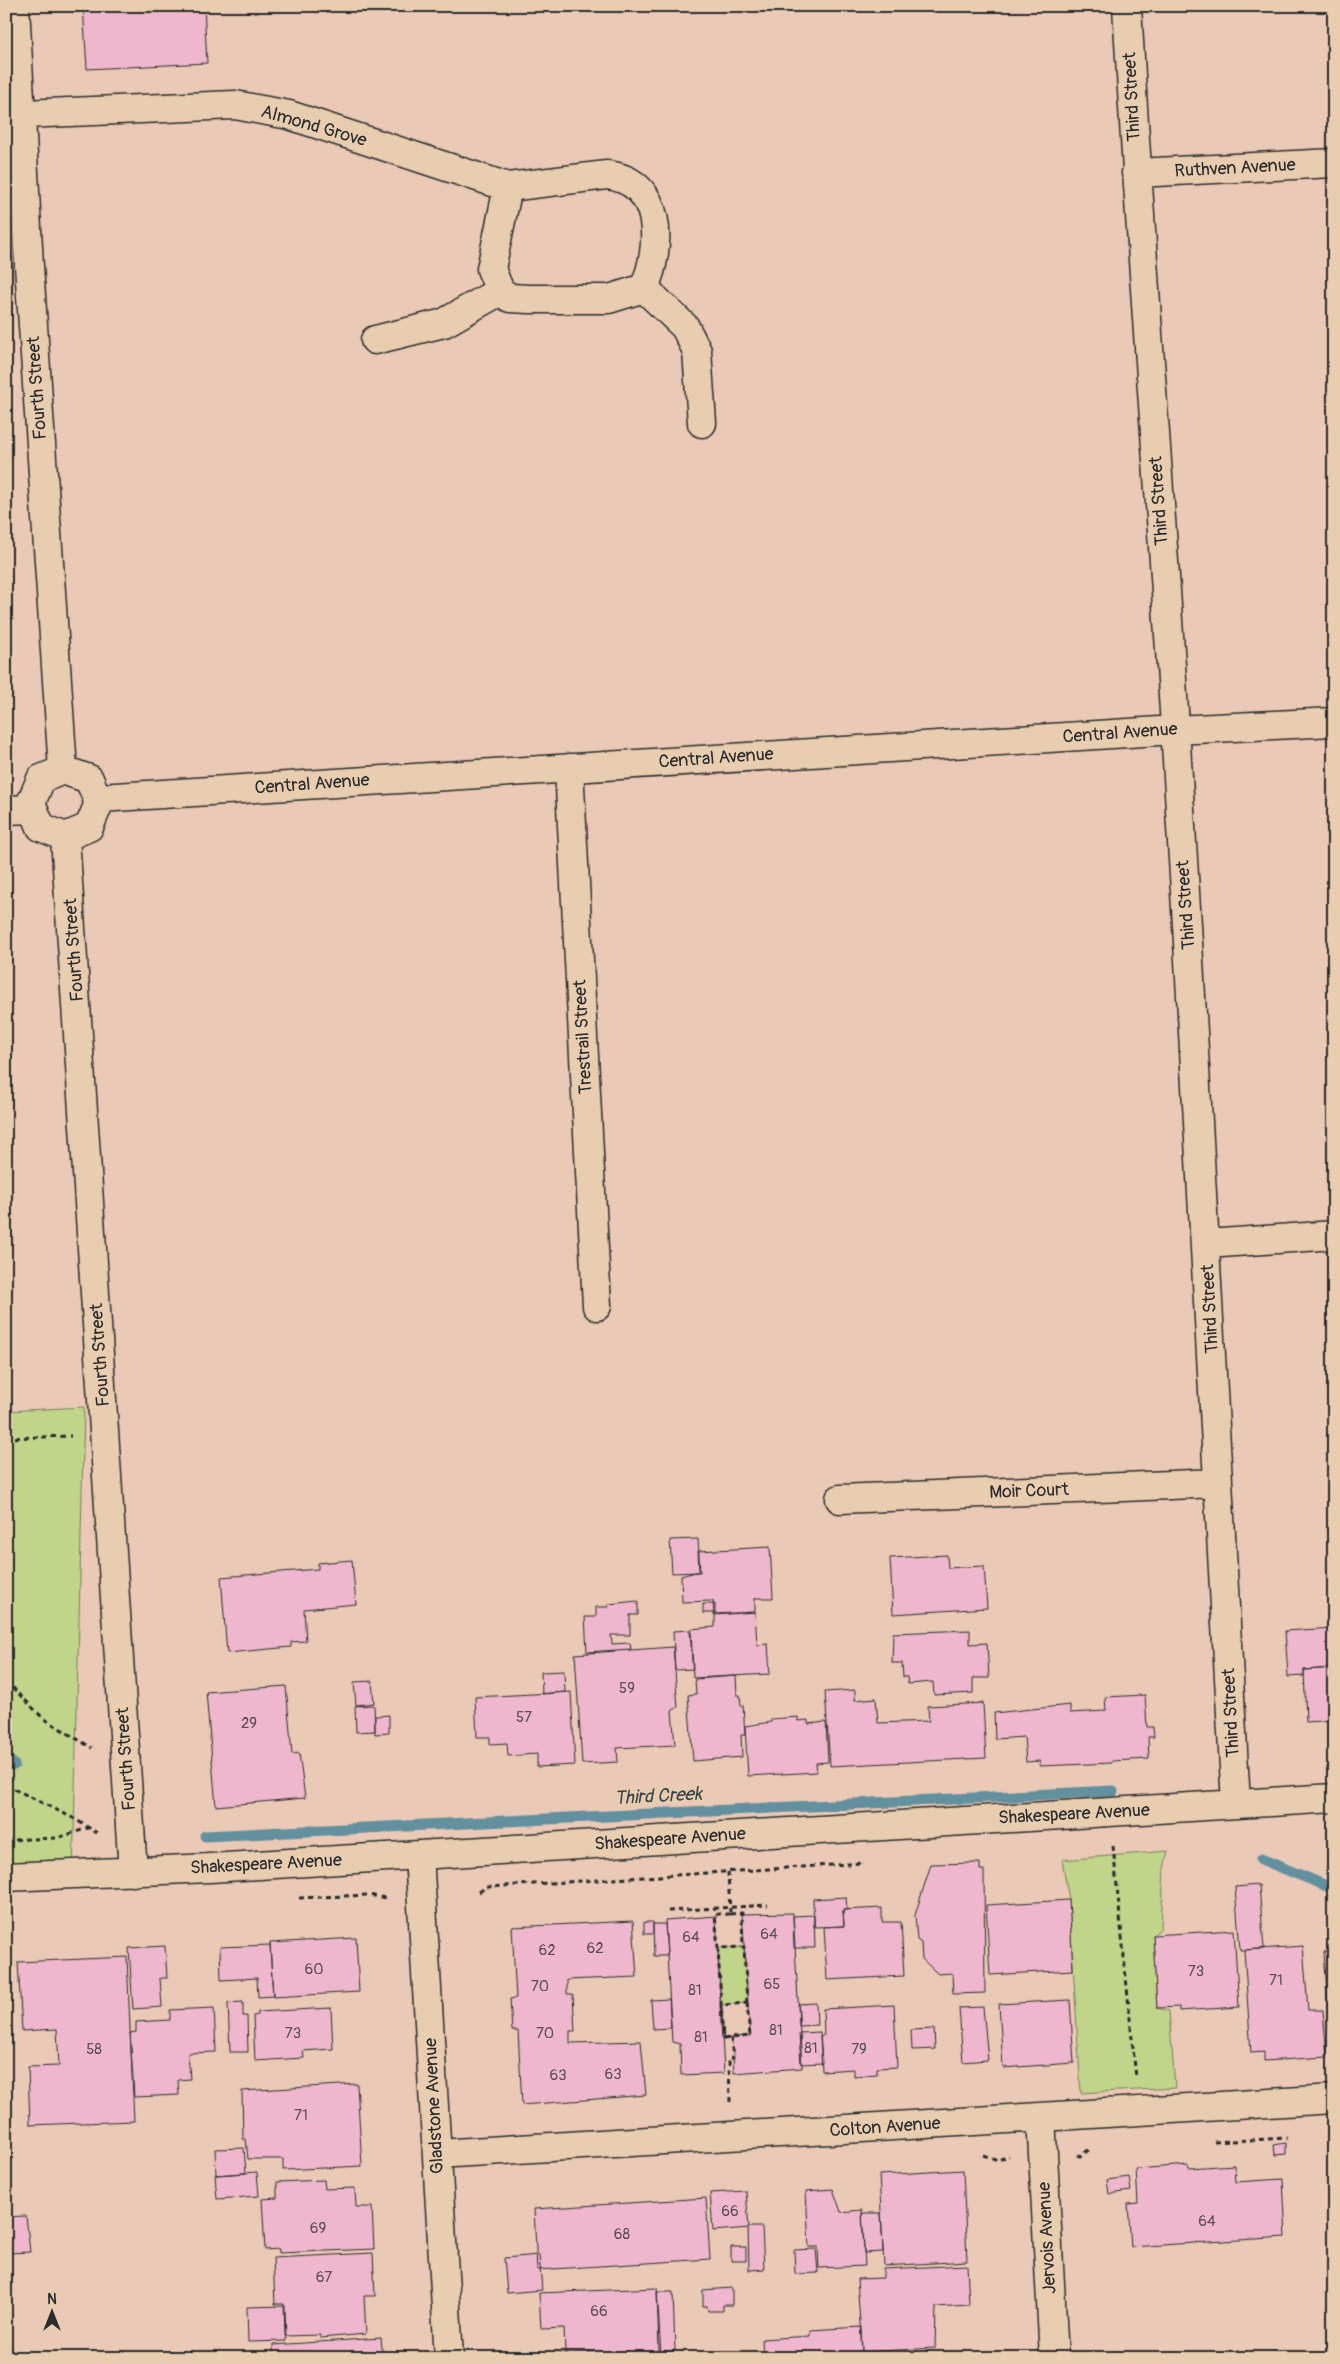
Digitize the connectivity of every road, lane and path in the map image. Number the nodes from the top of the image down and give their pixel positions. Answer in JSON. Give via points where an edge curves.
{"nodes":[{"id":1,"x":15,"y":6,"type":"edge"},
{"id":2,"x":1127,"y":6,"type":"edge"},
{"id":3,"x":23,"y":114,"type":"junction"},
{"id":4,"x":1334,"y":164,"type":"edge"},
{"id":5,"x":1136,"y":173,"type":"junction"},
{"id":6,"x":508,"y":188,"type":"junction"},
{"id":7,"x":18,"y":267,"type":"edge"},
{"id":8,"x":644,"y":288,"type":"junction"},
{"id":9,"x":500,"y":291,"type":"junction"},
{"id":10,"x":375,"y":340,"type":"dead end"},
{"id":11,"x":702,"y":422,"type":"dead end"},
{"id":12,"x":1334,"y":722,"type":"edge"},
{"id":13,"x":1175,"y":730,"type":"junction"},
{"id":14,"x":569,"y":768,"type":"junction"},
{"id":15,"x":63,"y":770,"type":"junction"},
{"id":16,"x":99,"y":798,"type":"junction"},
{"id":17,"x":19,"y":810,"type":"edge"},
{"id":18,"x":65,"y":837,"type":"junction"},
{"id":19,"x":1334,"y":1235,"type":"edge"},
{"id":20,"x":1207,"y":1244,"type":"junction"},
{"id":21,"x":597,"y":1306,"type":"dead end"},
{"id":22,"x":105,"y":1434,"type":"junction"},
{"id":23,"x":6,"y":1438,"type":"edge"},
{"id":24,"x":1218,"y":1482,"type":"junction"},
{"id":25,"x":840,"y":1498,"type":"dead end"},
{"id":26,"x":6,"y":1681,"type":"edge"},
{"id":27,"x":126,"y":1769,"type":"junction"},
{"id":28,"x":6,"y":1785,"type":"edge"},
{"id":29,"x":1334,"y":1798,"type":"edge"},
{"id":30,"x":1236,"y":1804,"type":"junction"},
{"id":31,"x":1109,"y":1812,"type":"junction"},
{"id":32,"x":88,"y":1828,"type":"junction"},
{"id":33,"x":6,"y":1840,"type":"edge"},
{"id":34,"x":419,"y":1855,"type":"junction"},
{"id":35,"x":133,"y":1863,"type":"junction"},
{"id":36,"x":786,"y":1868,"type":"dead end"},
{"id":37,"x":728,"y":1872,"type":"junction"},
{"id":38,"x":6,"y":1877,"type":"edge"},
{"id":39,"x":479,"y":1892,"type":"dead end"},
{"id":40,"x":768,"y":1905,"type":"dead end"},
{"id":41,"x":730,"y":1907,"type":"junction"},
{"id":42,"x":668,"y":1911,"type":"dead end"},
{"id":43,"x":730,"y":1914,"type":"junction"},
{"id":44,"x":744,"y":1947,"type":"junction"},
{"id":45,"x":718,"y":1948,"type":"junction"},
{"id":46,"x":747,"y":2004,"type":"junction"},
{"id":47,"x":720,"y":2006,"type":"junction"},
{"id":48,"x":731,"y":2039,"type":"junction"},
{"id":49,"x":1334,"y":2099,"type":"edge"},
{"id":50,"x":730,"y":2108,"type":"dead end"},
{"id":51,"x":1139,"y":2111,"type":"junction"},
{"id":52,"x":1041,"y":2118,"type":"junction"},
{"id":53,"x":437,"y":2154,"type":"junction"},
{"id":54,"x":449,"y":2358,"type":"edge"},
{"id":55,"x":1054,"y":2358,"type":"edge"}],
"edges":[{"from":1,"to":3,"type":"street","name":"Fourth Street"},
{"from":2,"to":5,"type":"street","name":"Third Street"},
{"from":3,"to":6,"type":"street","name":"Almond Grove","via":[[235,105],[289,115]]},
{"from":3,"to":7,"type":"street","name":"Fourth Street"},
{"from":4,"to":5,"type":"street","name":"Ruthven Avenue"},
{"from":5,"to":13,"type":"street","name":"Third Street"},
{"from":6,"to":8,"type":"street","name":"Almond Grove","via":[[607,175],[620,176],[634,183],[646,196],[653,216],[655,258]]},
{"from":6,"to":9,"type":"street","via":[[491,269]]},
{"from":7,"to":15,"type":"street","name":"Fourth Street"},
{"from":8,"to":9,"type":"street","via":[[609,299],[529,300],[510,298]]},
{"from":8,"to":11,"type":"street","via":[[685,326],[697,350]]},
{"from":9,"to":10,"type":"street","via":[[444,323]]},
{"from":12,"to":13,"type":"street","name":"Central Avenue"},
{"from":13,"to":14,"type":"street","name":"Central Avenue"},
{"from":13,"to":20,"type":"street","name":"Third Street"},
{"from":14,"to":16,"type":"street","name":"Central Avenue"},
{"from":14,"to":21,"type":"street","name":"Trestrail Street"},
{"from":15,"to":16,"type":"street","via":[[89,779]]},
{"from":15,"to":17,"type":"street","via":[[41,779],[31,803]]},
{"from":16,"to":18,"type":"street","via":[[89,827]]},
{"from":17,"to":18,"type":"street","via":[[41,827]]},
{"from":18,"to":22,"type":"street","name":"Fourth Street"},
{"from":19,"to":20,"type":"street"},
{"from":20,"to":24,"type":"street","name":"Third Street"},
{"from":22,"to":23,"type":"path"},
{"from":22,"to":27,"type":"street","name":"Fourth Street"},
{"from":24,"to":25,"type":"street","name":"Moir Court"},
{"from":24,"to":30,"type":"street","name":"Third Street"},
{"from":26,"to":27,"type":"path","via":[[43,1718]]},
{"from":27,"to":35,"type":"street","name":"Fourth Street"},
{"from":28,"to":32,"type":"path"},
{"from":29,"to":30,"type":"street","name":"Shakespeare Avenue"},
{"from":30,"to":31,"type":"street","name":"Shakespeare Avenue"},
{"from":31,"to":34,"type":"street","name":"Shakespeare Avenue"},
{"from":31,"to":51,"type":"path"},
{"from":32,"to":33,"type":"path","via":[[57,1838]]},
{"from":32,"to":35,"type":"path"},
{"from":34,"to":35,"type":"street","name":"Shakespeare Avenue"},
{"from":34,"to":53,"type":"street","name":"Gladstone Avenue"},
{"from":35,"to":38,"type":"street","name":"Shakespeare Avenue"},
{"from":36,"to":37,"type":"path"},
{"from":37,"to":39,"type":"path","via":[[487,1887]]},
{"from":37,"to":41,"type":"path"},
{"from":40,"to":41,"type":"path"},
{"from":41,"to":42,"type":"path"},
{"from":41,"to":43,"type":"path"},
{"from":43,"to":44,"type":"path","via":[[742,1913]]},
{"from":43,"to":45,"type":"path","via":[[716,1914]]},
{"from":44,"to":45,"type":"path"},
{"from":44,"to":46,"type":"path"},
{"from":45,"to":47,"type":"path"},
{"from":46,"to":47,"type":"path"},
{"from":46,"to":48,"type":"path","via":[[750,2036]]},
{"from":47,"to":48,"type":"path","via":[[723,2039]]},
{"from":48,"to":50,"type":"path"},
{"from":49,"to":51,"type":"street","name":"Colton Avenue"},
{"from":51,"to":52,"type":"street","name":"Colton Avenue"},
{"from":52,"to":53,"type":"street","name":"Colton Avenue"},
{"from":52,"to":55,"type":"street","name":"Jervois Avenue"},
{"from":53,"to":54,"type":"street","name":"Gladstone Avenue"}]}
